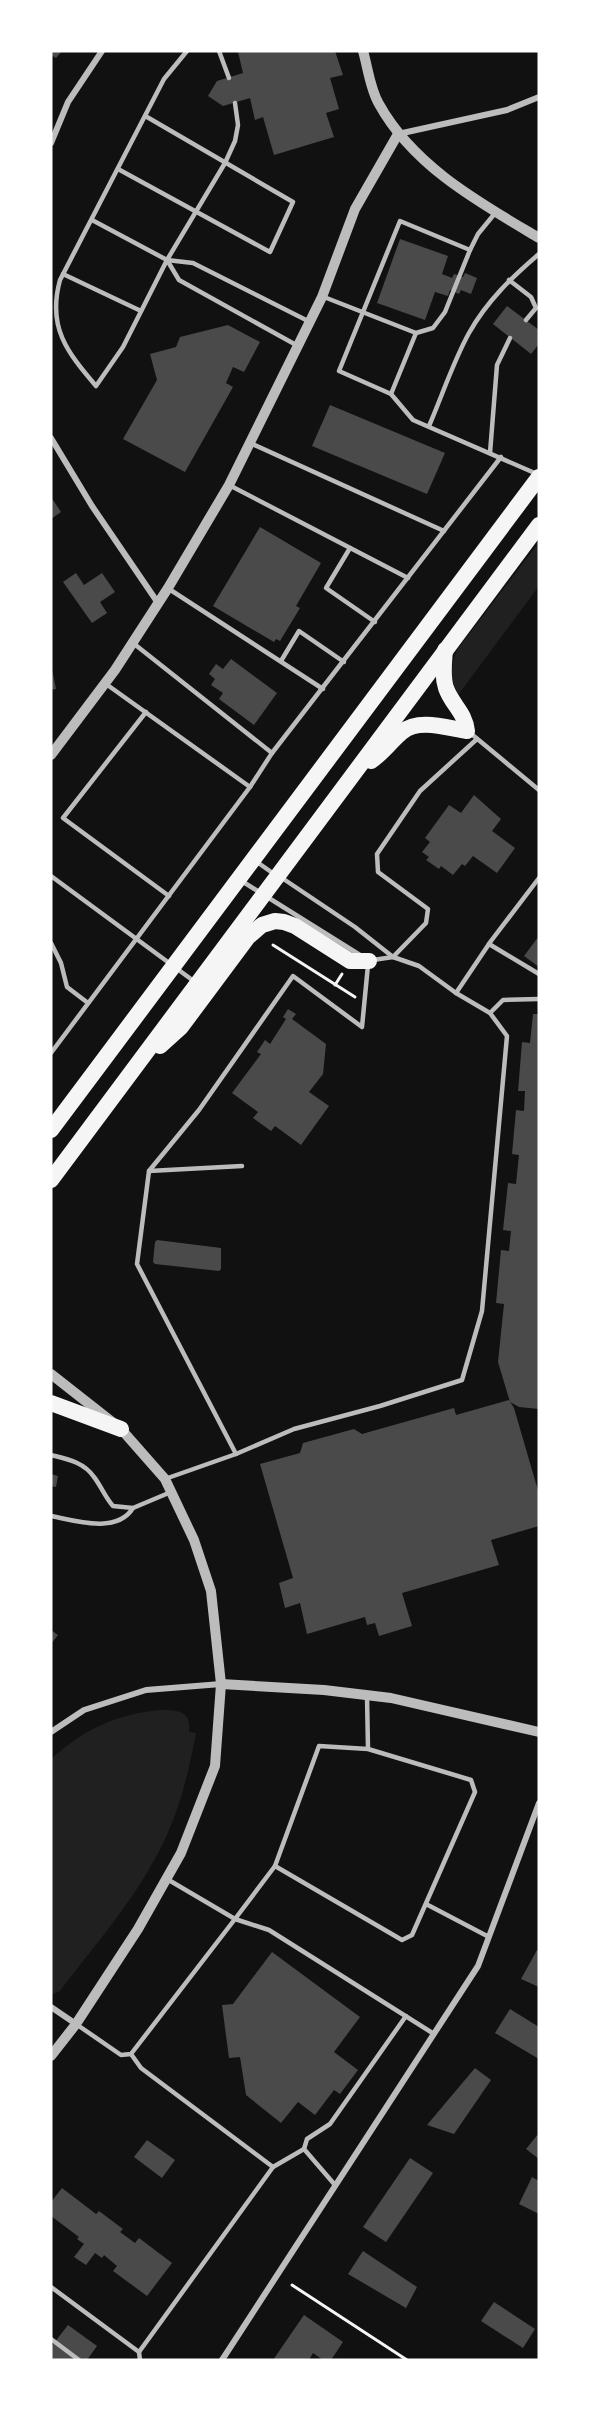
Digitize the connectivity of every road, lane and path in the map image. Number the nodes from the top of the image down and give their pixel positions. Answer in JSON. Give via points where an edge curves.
{"nodes":[{"id":1,"x":102,"y":51,"type":"edge"},
{"id":2,"x":187,"y":51,"type":"edge"},
{"id":3,"x":219,"y":51,"type":"edge"},
{"id":4,"x":363,"y":51,"type":"edge"},
{"id":5,"x":229,"y":78,"type":"dead end"},
{"id":6,"x":539,"y":97,"type":"edge"},
{"id":7,"x":235,"y":103,"type":"dead end"},
{"id":8,"x":147,"y":117,"type":"junction"},
{"id":9,"x":398,"y":134,"type":"junction"},
{"id":10,"x":51,"y":142,"type":"edge"},
{"id":11,"x":225,"y":163,"type":"junction"},
{"id":12,"x":118,"y":169,"type":"junction"},
{"id":13,"x":496,"y":212,"type":"junction"},
{"id":14,"x":195,"y":213,"type":"junction"},
{"id":15,"x":92,"y":220,"type":"junction"},
{"id":16,"x":539,"y":238,"type":"edge"},
{"id":17,"x":470,"y":250,"type":"junction"},
{"id":18,"x":539,"y":254,"type":"edge"},
{"id":19,"x":167,"y":260,"type":"junction"},
{"id":20,"x":63,"y":274,"type":"junction"},
{"id":21,"x":509,"y":280,"type":"junction"},
{"id":22,"x":322,"y":297,"type":"junction"},
{"id":23,"x":141,"y":311,"type":"junction"},
{"id":24,"x":363,"y":312,"type":"junction"},
{"id":25,"x":526,"y":320,"type":"dead end"},
{"id":26,"x":310,"y":322,"type":"junction"},
{"id":27,"x":416,"y":333,"type":"junction"},
{"id":28,"x":510,"y":338,"type":"dead end"},
{"id":29,"x":298,"y":346,"type":"junction"},
{"id":30,"x":391,"y":394,"type":"junction"},
{"id":31,"x":429,"y":426,"type":"junction"},
{"id":32,"x":51,"y":438,"type":"edge"},
{"id":33,"x":250,"y":443,"type":"junction"},
{"id":34,"x":490,"y":453,"type":"junction"},
{"id":35,"x":501,"y":457,"type":"junction"},
{"id":36,"x":539,"y":476,"type":"edge"},
{"id":37,"x":229,"y":485,"type":"junction"},
{"id":38,"x":539,"y":525,"type":"edge"},
{"id":39,"x":444,"y":531,"type":"junction"},
{"id":40,"x":350,"y":548,"type":"junction"},
{"id":41,"x":408,"y":578,"type":"junction"},
{"id":42,"x":168,"y":588,"type":"junction"},
{"id":43,"x":158,"y":603,"type":"junction"},
{"id":44,"x":375,"y":622,"type":"junction"},
{"id":45,"x":133,"y":643,"type":"junction"},
{"id":46,"x":445,"y":650,"type":"junction"},
{"id":47,"x":281,"y":661,"type":"junction"},
{"id":48,"x":344,"y":662,"type":"junction"},
{"id":49,"x":105,"y":683,"type":"junction"},
{"id":50,"x":323,"y":689,"type":"junction"},
{"id":51,"x":146,"y":712,"type":"junction"},
{"id":52,"x":472,"y":735,"type":"junction"},
{"id":53,"x":272,"y":753,"type":"junction"},
{"id":54,"x":51,"y":755,"type":"edge"},
{"id":55,"x":351,"y":776,"type":"junction"},
{"id":56,"x":250,"y":787,"type":"junction"},
{"id":57,"x":539,"y":790,"type":"edge"},
{"id":58,"x":253,"y":860,"type":"junction"},
{"id":59,"x":276,"y":875,"type":"junction"},
{"id":60,"x":51,"y":876,"type":"edge"},
{"id":61,"x":539,"y":878,"type":"edge"},
{"id":62,"x":238,"y":879,"type":"junction"},
{"id":63,"x":263,"y":893,"type":"junction"},
{"id":64,"x":169,"y":896,"type":"junction"},
{"id":65,"x":137,"y":938,"type":"junction"},
{"id":66,"x":51,"y":943,"type":"edge"},
{"id":67,"x":489,"y":944,"type":"junction"},
{"id":68,"x":273,"y":945,"type":"dead end"},
{"id":69,"x":393,"y":957,"type":"junction"},
{"id":70,"x":369,"y":961,"type":"junction"},
{"id":71,"x":173,"y":965,"type":"junction"},
{"id":72,"x":539,"y":974,"type":"edge"},
{"id":73,"x":198,"y":983,"type":"junction"},
{"id":74,"x":456,"y":993,"type":"junction"},
{"id":75,"x":539,"y":999,"type":"edge"},
{"id":76,"x":365,"y":1002,"type":"junction"},
{"id":77,"x":88,"y":1004,"type":"junction"},
{"id":78,"x":490,"y":1013,"type":"junction"},
{"id":79,"x":51,"y":1053,"type":"edge"},
{"id":80,"x":130,"y":1073,"type":"junction"},
{"id":81,"x":51,"y":1130,"type":"edge"},
{"id":82,"x":243,"y":1166,"type":"dead end"},
{"id":83,"x":149,"y":1171,"type":"junction"},
{"id":84,"x":51,"y":1180,"type":"edge"},
{"id":85,"x":51,"y":1374,"type":"edge"},
{"id":86,"x":51,"y":1403,"type":"edge"},
{"id":87,"x":121,"y":1429,"type":"junction"},
{"id":88,"x":236,"y":1454,"type":"junction"},
{"id":89,"x":51,"y":1455,"type":"edge"},
{"id":90,"x":165,"y":1479,"type":"junction"},
{"id":91,"x":171,"y":1492,"type":"junction"},
{"id":92,"x":133,"y":1508,"type":"junction"},
{"id":93,"x":51,"y":1516,"type":"edge"},
{"id":94,"x":221,"y":1684,"type":"junction"},
{"id":95,"x":367,"y":1696,"type":"junction"},
{"id":96,"x":51,"y":1732,"type":"edge"},
{"id":97,"x":539,"y":1732,"type":"edge"},
{"id":98,"x":368,"y":1749,"type":"junction"},
{"id":99,"x":539,"y":1803,"type":"edge"},
{"id":100,"x":275,"y":1866,"type":"junction"},
{"id":101,"x":167,"y":1879,"type":"junction"},
{"id":102,"x":426,"y":1904,"type":"junction"},
{"id":103,"x":235,"y":1919,"type":"junction"},
{"id":104,"x":489,"y":1937,"type":"junction"},
{"id":105,"x":51,"y":2007,"type":"edge"},
{"id":106,"x":406,"y":2016,"type":"junction"},
{"id":107,"x":76,"y":2024,"type":"junction"},
{"id":108,"x":434,"y":2034,"type":"junction"},
{"id":109,"x":131,"y":2054,"type":"junction"},
{"id":110,"x":51,"y":2056,"type":"edge"},
{"id":111,"x":304,"y":2149,"type":"junction"},
{"id":112,"x":273,"y":2168,"type":"junction"},
{"id":113,"x":335,"y":2185,"type":"junction"},
{"id":114,"x":292,"y":2285,"type":"dead end"},
{"id":115,"x":51,"y":2287,"type":"edge"},
{"id":116,"x":51,"y":2339,"type":"edge"},
{"id":117,"x":139,"y":2352,"type":"junction"},
{"id":118,"x":79,"y":2360,"type":"edge"},
{"id":119,"x":140,"y":2360,"type":"edge"},
{"id":120,"x":222,"y":2360,"type":"edge"},
{"id":121,"x":407,"y":2360,"type":"edge"}],
"edges":[{"from":1,"to":10,"type":"street","via":[[68,102]]},
{"from":2,"to":8,"type":"lane","via":[[164,79]]},
{"from":3,"to":5,"type":"lane"},
{"from":4,"to":9,"type":"street","via":[[377,102]]},
{"from":6,"to":9,"type":"street","via":[[507,110]]},
{"from":7,"to":11,"type":"lane","via":[[238,125]]},
{"from":8,"to":11,"type":"lane"},
{"from":8,"to":12,"type":"lane"},
{"from":9,"to":13,"type":"street","via":[[460,190]]},
{"from":9,"to":22,"type":"street","via":[[355,209]]},
{"from":11,"to":14,"type":"lane"},
{"from":11,"to":14,"type":"lane","via":[[293,202],[270,252]]},
{"from":12,"to":14,"type":"lane"},
{"from":12,"to":15,"type":"lane"},
{"from":13,"to":16,"type":"street"},
{"from":13,"to":17,"type":"lane"},
{"from":14,"to":19,"type":"lane"},
{"from":15,"to":19,"type":"lane"},
{"from":15,"to":20,"type":"lane"},
{"from":17,"to":24,"type":"lane","via":[[400,221]]},
{"from":17,"to":27,"type":"lane","via":[[445,312],[434,328]]},
{"from":18,"to":21,"type":"lane"},
{"from":19,"to":23,"type":"lane"},
{"from":19,"to":26,"type":"lane","via":[[193,263]]},
{"from":19,"to":29,"type":"lane","via":[[179,280]]},
{"from":20,"to":23,"type":"lane"},
{"from":20,"to":23,"type":"lane","via":[[55,298],[56,324],[71,358],[96,387]]},
{"from":21,"to":25,"type":"lane","via":[[531,297],[536,308]]},
{"from":21,"to":31,"type":"lane","via":[[469,334]]},
{"from":22,"to":24,"type":"lane"},
{"from":22,"to":26,"type":"street"},
{"from":24,"to":27,"type":"lane"},
{"from":24,"to":30,"type":"lane","via":[[339,371]]},
{"from":26,"to":29,"type":"street"},
{"from":27,"to":30,"type":"lane"},
{"from":28,"to":34,"type":"lane","via":[[497,365]]},
{"from":29,"to":33,"type":"street"},
{"from":30,"to":31,"type":"lane","via":[[413,420]]},
{"from":31,"to":34,"type":"lane"},
{"from":32,"to":43,"type":"street"},
{"from":33,"to":37,"type":"street"},
{"from":33,"to":39,"type":"lane"},
{"from":34,"to":35,"type":"lane"},
{"from":35,"to":36,"type":"lane"},
{"from":35,"to":39,"type":"lane"},
{"from":36,"to":58,"type":"highway"},
{"from":37,"to":40,"type":"lane"},
{"from":37,"to":42,"type":"street"},
{"from":38,"to":46,"type":"highway"},
{"from":39,"to":41,"type":"lane"},
{"from":40,"to":41,"type":"lane"},
{"from":40,"to":44,"type":"lane","via":[[326,588]]},
{"from":41,"to":44,"type":"lane"},
{"from":42,"to":43,"type":"street"},
{"from":42,"to":47,"type":"lane"},
{"from":43,"to":45,"type":"street"},
{"from":44,"to":48,"type":"lane"},
{"from":45,"to":49,"type":"street"},
{"from":45,"to":53,"type":"lane"},
{"from":46,"to":52,"type":"highway","via":[[447,691]]},
{"from":46,"to":55,"type":"highway"},
{"from":47,"to":48,"type":"lane","via":[[299,631]]},
{"from":47,"to":50,"type":"lane"},
{"from":48,"to":50,"type":"lane"},
{"from":49,"to":51,"type":"lane"},
{"from":49,"to":54,"type":"street"},
{"from":50,"to":53,"type":"lane"},
{"from":51,"to":56,"type":"lane"},
{"from":51,"to":64,"type":"lane","via":[[63,818]]},
{"from":52,"to":55,"type":"highway","via":[[414,725]]},
{"from":52,"to":57,"type":"lane"},
{"from":52,"to":69,"type":"lane","via":[[420,791],[377,855],[378,872],[428,909],[426,923]]},
{"from":53,"to":56,"type":"lane"},
{"from":55,"to":59,"type":"highway"},
{"from":56,"to":64,"type":"lane"},
{"from":58,"to":59,"type":"lane"},
{"from":58,"to":62,"type":"highway"},
{"from":59,"to":63,"type":"highway"},
{"from":59,"to":69,"type":"lane"},
{"from":60,"to":65,"type":"lane"},
{"from":61,"to":67,"type":"lane"},
{"from":62,"to":63,"type":"lane"},
{"from":62,"to":71,"type":"highway"},
{"from":63,"to":70,"type":"lane"},
{"from":63,"to":73,"type":"highway"},
{"from":64,"to":65,"type":"lane"},
{"from":65,"to":71,"type":"lane"},
{"from":65,"to":77,"type":"lane"},
{"from":66,"to":77,"type":"lane","via":[[67,987]]},
{"from":67,"to":72,"type":"lane"},
{"from":67,"to":74,"type":"lane"},
{"from":68,"to":76,"type":"path"},
{"from":69,"to":70,"type":"lane"},
{"from":69,"to":74,"type":"lane","via":[[418,966]]},
{"from":70,"to":76,"type":"lane"},
{"from":70,"to":80,"type":"highway","via":[[350,962],[294,926],[275,921],[262,925],[248,937],[181,1027]]},
{"from":71,"to":73,"type":"lane"},
{"from":71,"to":81,"type":"highway"},
{"from":73,"to":80,"type":"highway"},
{"from":74,"to":78,"type":"lane"},
{"from":75,"to":78,"type":"lane","via":[[503,1000]]},
{"from":76,"to":83,"type":"lane","via":[[362,1027],[293,976],[199,1110]]},
{"from":77,"to":79,"type":"lane"},
{"from":78,"to":88,"type":"lane","via":[[507,1036],[482,1311],[462,1380],[294,1430]]},
{"from":80,"to":84,"type":"highway"},
{"from":82,"to":83,"type":"lane"},
{"from":83,"to":88,"type":"lane","via":[[137,1264]]},
{"from":85,"to":87,"type":"street"},
{"from":86,"to":87,"type":"highway"},
{"from":87,"to":90,"type":"street"},
{"from":88,"to":90,"type":"lane"},
{"from":89,"to":92,"type":"lane","via":[[75,1461],[94,1476],[113,1506]]},
{"from":90,"to":91,"type":"street"},
{"from":91,"to":92,"type":"lane"},
{"from":91,"to":94,"type":"street","via":[[194,1540],[211,1591]]},
{"from":92,"to":93,"type":"lane","via":[[127,1518],[112,1522],[85,1523]]},
{"from":94,"to":95,"type":"street"},
{"from":94,"to":96,"type":"street","via":[[146,1690],[84,1710]]},
{"from":94,"to":101,"type":"street","via":[[215,1766]]},
{"from":95,"to":97,"type":"street"},
{"from":95,"to":98,"type":"lane"},
{"from":98,"to":100,"type":"lane","via":[[319,1746]]},
{"from":98,"to":102,"type":"lane","via":[[471,1780],[475,1792]]},
{"from":99,"to":104,"type":"street"},
{"from":100,"to":102,"type":"lane","via":[[402,1940],[412,1935]]},
{"from":100,"to":103,"type":"lane"},
{"from":101,"to":103,"type":"lane"},
{"from":101,"to":107,"type":"street"},
{"from":102,"to":104,"type":"lane"},
{"from":103,"to":106,"type":"lane","via":[[269,1930]]},
{"from":103,"to":109,"type":"lane"},
{"from":104,"to":108,"type":"street","via":[[478,1966]]},
{"from":105,"to":107,"type":"street"},
{"from":106,"to":108,"type":"lane"},
{"from":106,"to":111,"type":"lane","via":[[330,2124],[307,2139]]},
{"from":107,"to":109,"type":"lane","via":[[121,2055]]},
{"from":107,"to":110,"type":"street"},
{"from":108,"to":113,"type":"street"},
{"from":109,"to":112,"type":"lane","via":[[141,2068]]},
{"from":111,"to":112,"type":"lane"},
{"from":111,"to":113,"type":"lane"},
{"from":112,"to":117,"type":"lane"},
{"from":113,"to":120,"type":"street"},
{"from":114,"to":121,"type":"path"},
{"from":115,"to":117,"type":"lane"},
{"from":116,"to":118,"type":"lane"},
{"from":117,"to":119,"type":"lane"}]}
